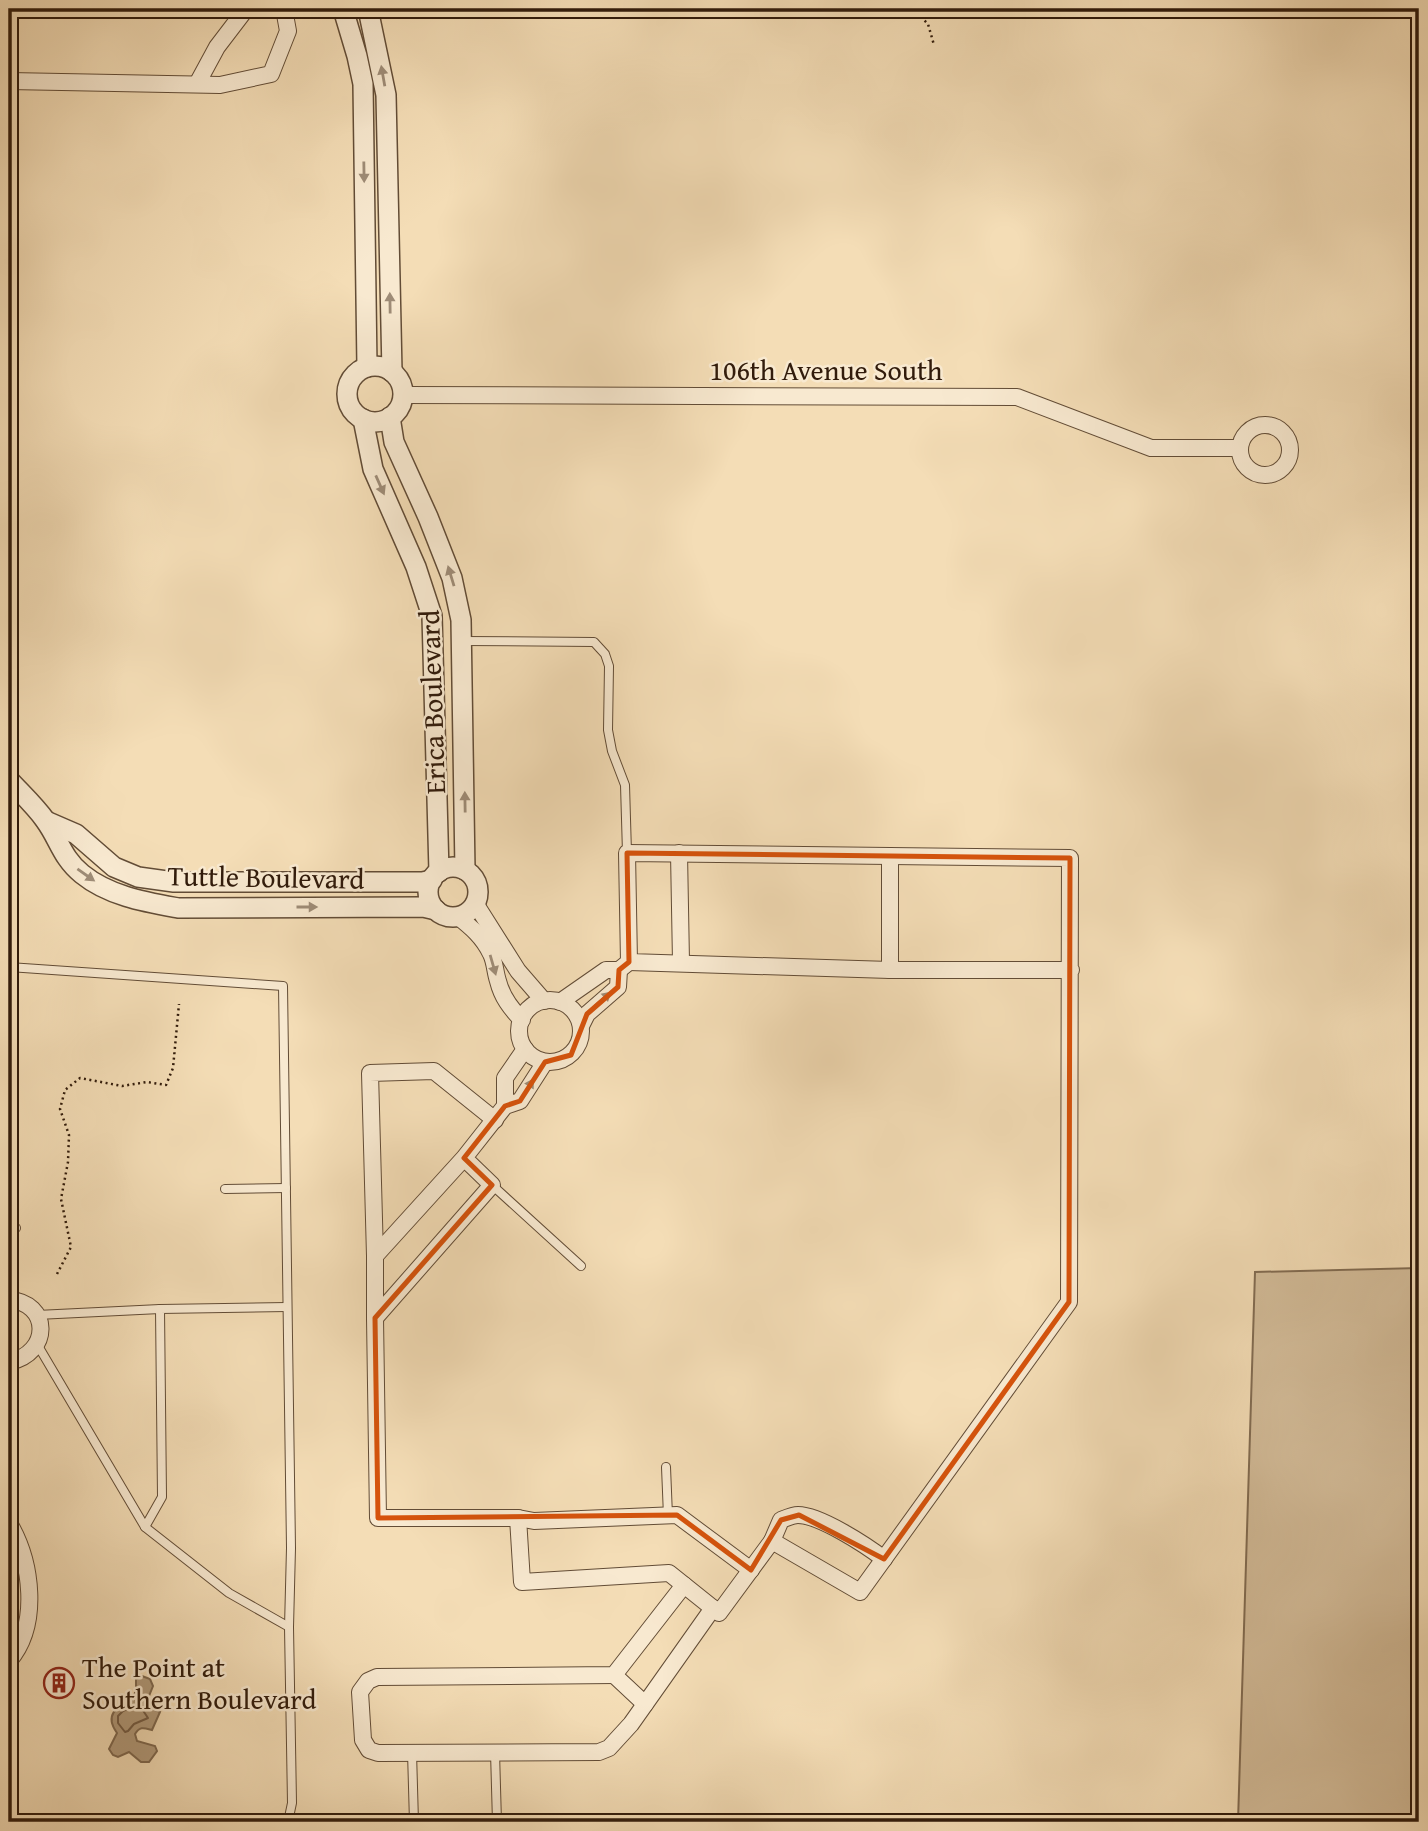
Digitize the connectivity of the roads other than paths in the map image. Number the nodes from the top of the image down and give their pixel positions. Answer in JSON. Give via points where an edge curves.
{"nodes":[{"id":1,"x":246,"y":9,"type":"edge"},
{"id":2,"x":284,"y":9,"type":"edge"},
{"id":3,"x":343,"y":9,"type":"edge"},
{"id":4,"x":368,"y":9,"type":"edge"},
{"id":5,"x":9,"y":81,"type":"edge"},
{"id":6,"x":197,"y":84,"type":"junction"},
{"id":7,"x":367,"y":367,"type":"junction"},
{"id":8,"x":392,"y":372,"type":"junction"},
{"id":9,"x":403,"y":395,"type":"junction"},
{"id":10,"x":390,"y":417,"type":"junction"},
{"id":11,"x":363,"y":419,"type":"junction"},
{"id":12,"x":1240,"y":449,"type":"dead end"},
{"id":13,"x":462,"y":641,"type":"junction"},
{"id":14,"x":9,"y":780,"type":"edge"},
{"id":15,"x":46,"y":821,"type":"junction"},
{"id":16,"x":627,"y":853,"type":"junction"},
{"id":17,"x":679,"y":853,"type":"junction"},
{"id":18,"x":890,"y":856,"type":"junction"},
{"id":19,"x":466,"y":870,"type":"junction"},
{"id":20,"x":435,"y":876,"type":"junction"},
{"id":21,"x":475,"y":903,"type":"junction"},
{"id":22,"x":436,"y":910,"type":"junction"},
{"id":23,"x":457,"y":916,"type":"junction"},
{"id":24,"x":681,"y":962,"type":"junction"},
{"id":25,"x":624,"y":966,"type":"junction"},
{"id":26,"x":9,"y":967,"type":"edge"},
{"id":27,"x":890,"y":970,"type":"junction"},
{"id":28,"x":1071,"y":970,"type":"junction"},
{"id":29,"x":552,"y":1001,"type":"junction"},
{"id":30,"x":522,"y":1020,"type":"junction"},
{"id":31,"x":581,"y":1026,"type":"junction"},
{"id":32,"x":525,"y":1049,"type":"junction"},
{"id":33,"x":545,"y":1062,"type":"junction"},
{"id":34,"x":500,"y":1113,"type":"junction"},
{"id":35,"x":464,"y":1158,"type":"junction"},
{"id":36,"x":492,"y":1185,"type":"junction"},
{"id":37,"x":286,"y":1188,"type":"junction"},
{"id":38,"x":225,"y":1189,"type":"dead end"},
{"id":39,"x":375,"y":1256,"type":"junction"},
{"id":40,"x":581,"y":1266,"type":"dead end"},
{"id":41,"x":9,"y":1300,"type":"edge"},
{"id":42,"x":287,"y":1307,"type":"junction"},
{"id":43,"x":160,"y":1310,"type":"junction"},
{"id":44,"x":36,"y":1315,"type":"junction"},
{"id":45,"x":375,"y":1318,"type":"junction"},
{"id":46,"x":37,"y":1344,"type":"junction"},
{"id":47,"x":9,"y":1362,"type":"edge"},
{"id":48,"x":666,"y":1467,"type":"dead end"},
{"id":49,"x":668,"y":1516,"type":"junction"},
{"id":50,"x":518,"y":1518,"type":"junction"},
{"id":51,"x":9,"y":1523,"type":"edge"},
{"id":52,"x":145,"y":1527,"type":"junction"},
{"id":53,"x":772,"y":1541,"type":"junction"},
{"id":54,"x":884,"y":1559,"type":"junction"},
{"id":55,"x":751,"y":1570,"type":"junction"},
{"id":56,"x":684,"y":1585,"type":"junction"},
{"id":57,"x":713,"y":1608,"type":"junction"},
{"id":58,"x":289,"y":1627,"type":"junction"},
{"id":59,"x":9,"y":1661,"type":"edge"},
{"id":60,"x":614,"y":1675,"type":"junction"},
{"id":61,"x":645,"y":1704,"type":"junction"},
{"id":62,"x":412,"y":1752,"type":"junction"},
{"id":63,"x":495,"y":1752,"type":"junction"},
{"id":64,"x":288,"y":1822,"type":"edge"},
{"id":65,"x":414,"y":1822,"type":"edge"},
{"id":66,"x":496,"y":1822,"type":"edge"}],
"edges":[{"from":1,"to":6,"type":"street"},
{"from":2,"to":6,"type":"street","via":[[288,31],[271,74],[220,85]]},
{"from":3,"to":7,"type":"street","one_way":true,"via":[[363,84]]},
{"from":8,"to":4,"type":"street","one_way":true,"via":[[386,95]]},
{"from":5,"to":6,"type":"street"},
{"from":7,"to":8,"type":"street"},
{"from":7,"to":11,"type":"street","via":[[352,379],[347,397]]},
{"from":8,"to":9,"type":"street"},
{"from":9,"to":10,"type":"street"},
{"from":9,"to":12,"type":"street","name":"106th Avenue South","via":[[1017,397],[1150,448]]},
{"from":10,"to":11,"type":"street","via":[[372,422]]},
{"from":13,"to":10,"type":"street","name":"Erica Boulevard","one_way":true,"via":[[452,578],[394,442]]},
{"from":11,"to":20,"type":"street","name":"Erica Boulevard","one_way":true,"via":[[373,469],[432,616]]},
{"from":13,"to":16,"type":"lane","via":[[594,642],[605,654],[609,666],[608,730],[625,785]]},
{"from":19,"to":13,"type":"street","name":"Erica Boulevard","one_way":true},
{"from":14,"to":15,"type":"street","name":"Tuttle Boulevard"},
{"from":15,"to":20,"type":"street","name":"Tuttle Boulevard","via":[[76,834],[114,867],[150,879],[422,882]]},
{"from":15,"to":22,"type":"street","name":"Tuttle Boulevard","one_way":true,"via":[[61,851],[82,874],[139,901],[178,908]]},
{"from":16,"to":17,"type":"street"},
{"from":16,"to":25,"type":"street"},
{"from":17,"to":18,"type":"street"},
{"from":17,"to":24,"type":"street"},
{"from":18,"to":27,"type":"street"},
{"from":18,"to":28,"type":"street","via":[[1070,858]]},
{"from":19,"to":20,"type":"street","via":[[452,867]]},
{"from":19,"to":21,"type":"street","via":[[476,883]]},
{"from":20,"to":22,"type":"street","via":[[429,896]]},
{"from":21,"to":23,"type":"street"},
{"from":21,"to":29,"type":"street","via":[[519,971]]},
{"from":22,"to":23,"type":"street"},
{"from":23,"to":30,"type":"street","one_way":true,"via":[[482,940],[505,998]]},
{"from":24,"to":25,"type":"street"},
{"from":24,"to":27,"type":"street"},
{"from":25,"to":29,"type":"street","via":[[606,970]]},
{"from":31,"to":25,"type":"street","one_way":true,"via":[[587,1014],[618,987]]},
{"from":26,"to":37,"type":"lane","via":[[283,986]]},
{"from":27,"to":28,"type":"street"},
{"from":28,"to":54,"type":"street","via":[[1069,1302]]},
{"from":29,"to":30,"type":"street","via":[[534,1004]]},
{"from":29,"to":31,"type":"street","via":[[572,1008]]},
{"from":30,"to":32,"type":"street","via":[[520,1040]]},
{"from":31,"to":33,"type":"street","via":[[578,1046],[571,1055]]},
{"from":32,"to":33,"type":"street"},
{"from":32,"to":34,"type":"street","via":[[505,1078]]},
{"from":34,"to":33,"type":"street","one_way":true,"via":[[520,1101]]},
{"from":34,"to":35,"type":"street"},
{"from":34,"to":39,"type":"street","via":[[434,1071],[370,1073]]},
{"from":35,"to":36,"type":"street"},
{"from":35,"to":39,"type":"street"},
{"from":36,"to":40,"type":"lane"},
{"from":36,"to":45,"type":"street"},
{"from":37,"to":38,"type":"lane"},
{"from":37,"to":42,"type":"lane"},
{"from":39,"to":45,"type":"street"},
{"from":41,"to":44,"type":"street","via":[[21,1302]]},
{"from":42,"to":43,"type":"lane"},
{"from":42,"to":58,"type":"lane"},
{"from":43,"to":44,"type":"lane"},
{"from":43,"to":52,"type":"lane","via":[[162,1497]]},
{"from":44,"to":46,"type":"street"},
{"from":45,"to":50,"type":"street","via":[[378,1518]]},
{"from":46,"to":47,"type":"street","via":[[23,1358]]},
{"from":46,"to":52,"type":"lane"},
{"from":48,"to":49,"type":"lane"},
{"from":49,"to":50,"type":"street"},
{"from":49,"to":55,"type":"street","via":[[677,1515]]},
{"from":50,"to":56,"type":"street","via":[[522,1581],[669,1573]]},
{"from":51,"to":59,"type":"street","via":[[24,1560],[29,1590],[27,1624]]},
{"from":52,"to":58,"type":"lane","via":[[229,1594]]},
{"from":53,"to":54,"type":"street","via":[[782,1520],[799,1515],[862,1542]]},
{"from":53,"to":54,"type":"street","via":[[860,1592]]},
{"from":53,"to":55,"type":"street"},
{"from":55,"to":57,"type":"street","via":[[719,1613]]},
{"from":56,"to":57,"type":"street"},
{"from":56,"to":60,"type":"street"},
{"from":57,"to":61,"type":"street"},
{"from":58,"to":64,"type":"lane","via":[[292,1803]]},
{"from":60,"to":61,"type":"street"},
{"from":60,"to":62,"type":"street","via":[[377,1677],[368,1681],[360,1692],[363,1740],[369,1750]]},
{"from":61,"to":63,"type":"street","via":[[609,1748],[599,1752]]},
{"from":62,"to":63,"type":"street"},
{"from":62,"to":65,"type":"lane"},
{"from":63,"to":66,"type":"lane"}]}
